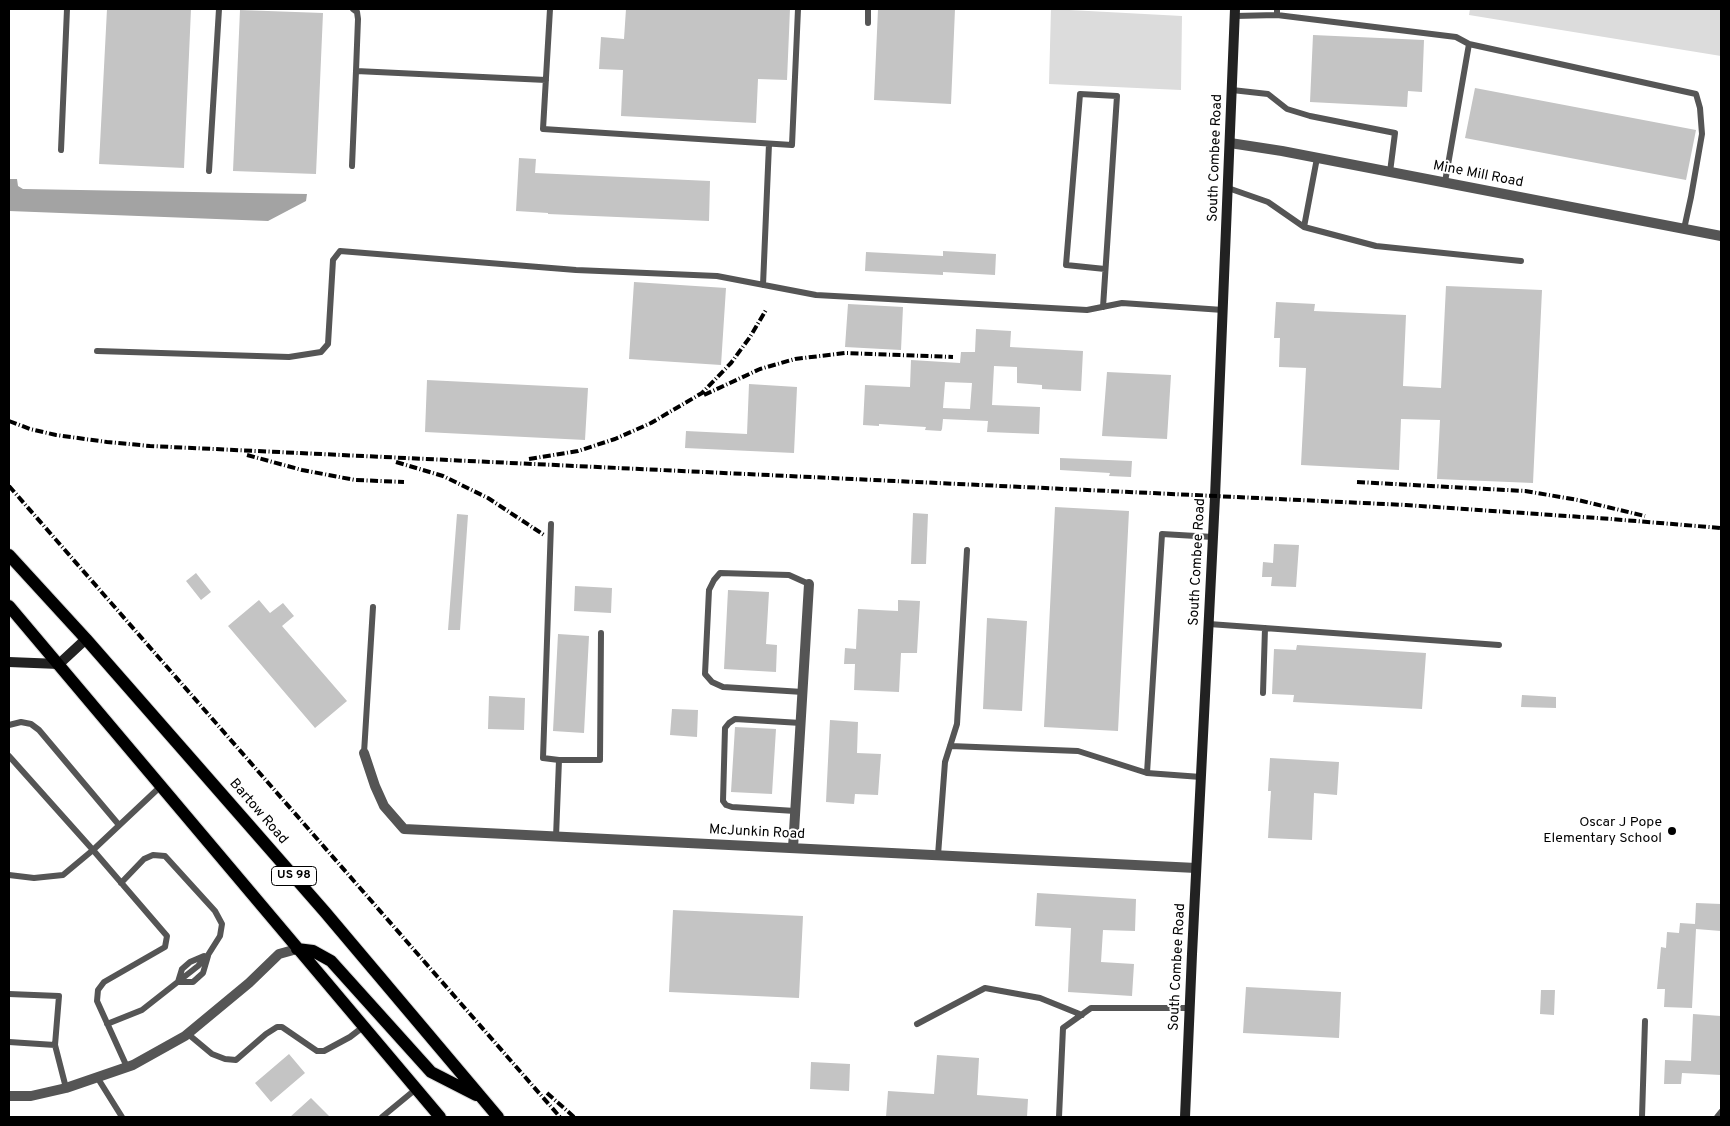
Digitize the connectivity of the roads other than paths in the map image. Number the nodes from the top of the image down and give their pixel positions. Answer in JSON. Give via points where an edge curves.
{"nodes":[{"id":1,"x":67,"y":9,"type":"edge"},
{"id":2,"x":219,"y":9,"type":"edge"},
{"id":3,"x":353,"y":9,"type":"edge"},
{"id":4,"x":550,"y":9,"type":"edge"},
{"id":5,"x":798,"y":9,"type":"edge"},
{"id":6,"x":868,"y":9,"type":"edge"},
{"id":7,"x":1235,"y":12,"type":"edge"},
{"id":8,"x":1277,"y":12,"type":"edge"},
{"id":9,"x":868,"y":23,"type":"dead end"},
{"id":10,"x":1469,"y":44,"type":"junction"},
{"id":11,"x":356,"y":71,"type":"junction"},
{"id":12,"x":546,"y":80,"type":"junction"},
{"id":13,"x":1232,"y":90,"type":"junction"},
{"id":14,"x":1230,"y":143,"type":"junction"},
{"id":15,"x":770,"y":144,"type":"junction"},
{"id":16,"x":60,"y":150,"type":"dead end"},
{"id":17,"x":1317,"y":158,"type":"junction"},
{"id":18,"x":352,"y":166,"type":"dead end"},
{"id":19,"x":209,"y":171,"type":"dead end"},
{"id":20,"x":1390,"y":172,"type":"junction"},
{"id":21,"x":1445,"y":182,"type":"junction"},
{"id":22,"x":1228,"y":188,"type":"junction"},
{"id":23,"x":1304,"y":226,"type":"junction"},
{"id":24,"x":1684,"y":229,"type":"junction"},
{"id":25,"x":1721,"y":236,"type":"edge"},
{"id":26,"x":1521,"y":261,"type":"dead end"},
{"id":27,"x":1105,"y":269,"type":"junction"},
{"id":28,"x":763,"y":285,"type":"junction"},
{"id":29,"x":1103,"y":307,"type":"junction"},
{"id":30,"x":1223,"y":310,"type":"junction"},
{"id":31,"x":97,"y":351,"type":"dead end"},
{"id":32,"x":551,"y":524,"type":"dead end"},
{"id":33,"x":1213,"y":537,"type":"junction"},
{"id":34,"x":967,"y":550,"type":"dead end"},
{"id":35,"x":9,"y":555,"type":"edge"},
{"id":36,"x":810,"y":584,"type":"joint"},
{"id":37,"x":9,"y":606,"type":"edge"},
{"id":38,"x":374,"y":607,"type":"dead end"},
{"id":39,"x":1209,"y":624,"type":"junction"},
{"id":40,"x":1265,"y":628,"type":"junction"},
{"id":41,"x":601,"y":633,"type":"dead end"},
{"id":42,"x":86,"y":639,"type":"junction"},
{"id":43,"x":1499,"y":645,"type":"dead end"},
{"id":44,"x":9,"y":662,"type":"edge"},
{"id":45,"x":59,"y":664,"type":"junction"},
{"id":46,"x":802,"y":692,"type":"junction"},
{"id":47,"x":1263,"y":693,"type":"dead end"},
{"id":48,"x":800,"y":722,"type":"junction"},
{"id":49,"x":9,"y":724,"type":"edge"},
{"id":50,"x":950,"y":746,"type":"junction"},
{"id":51,"x":364,"y":753,"type":"joint"},
{"id":52,"x":9,"y":756,"type":"edge"},
{"id":53,"x":559,"y":760,"type":"junction"},
{"id":54,"x":1147,"y":773,"type":"junction"},
{"id":55,"x":1201,"y":777,"type":"junction"},
{"id":56,"x":161,"y":786,"type":"junction"},
{"id":57,"x":795,"y":811,"type":"junction"},
{"id":58,"x":119,"y":824,"type":"junction"},
{"id":59,"x":556,"y":837,"type":"junction"},
{"id":60,"x":792,"y":848,"type":"junction"},
{"id":61,"x":93,"y":850,"type":"junction"},
{"id":62,"x":938,"y":855,"type":"junction"},
{"id":63,"x":1196,"y":868,"type":"junction"},
{"id":64,"x":9,"y":876,"type":"edge"},
{"id":65,"x":121,"y":883,"type":"junction"},
{"id":66,"x":297,"y":949,"type":"junction"},
{"id":67,"x":208,"y":955,"type":"junction"},
{"id":68,"x":178,"y":982,"type":"junction"},
{"id":69,"x":9,"y":994,"type":"edge"},
{"id":70,"x":1190,"y":1008,"type":"junction"},
{"id":71,"x":1082,"y":1015,"type":"junction"},
{"id":72,"x":1645,"y":1021,"type":"dead end"},
{"id":73,"x":107,"y":1024,"type":"junction"},
{"id":74,"x":917,"y":1024,"type":"dead end"},
{"id":75,"x":364,"y":1027,"type":"junction"},
{"id":76,"x":188,"y":1034,"type":"junction"},
{"id":77,"x":9,"y":1042,"type":"edge"},
{"id":78,"x":55,"y":1045,"type":"junction"},
{"id":79,"x":127,"y":1067,"type":"junction"},
{"id":80,"x":97,"y":1077,"type":"junction"},
{"id":81,"x":66,"y":1088,"type":"junction"},
{"id":82,"x":416,"y":1088,"type":"junction"},
{"id":83,"x":9,"y":1096,"type":"edge"},
{"id":84,"x":481,"y":1097,"type":"junction"},
{"id":85,"x":1721,"y":1112,"type":"edge"},
{"id":86,"x":122,"y":1117,"type":"edge"},
{"id":87,"x":382,"y":1117,"type":"edge"},
{"id":88,"x":440,"y":1117,"type":"edge"},
{"id":89,"x":498,"y":1117,"type":"edge"},
{"id":90,"x":1059,"y":1117,"type":"edge"},
{"id":91,"x":1185,"y":1117,"type":"edge"},
{"id":92,"x":1642,"y":1117,"type":"edge"},
{"id":93,"x":1717,"y":1117,"type":"edge"}],
"edges":[{"from":1,"to":16,"type":"lane"},
{"from":2,"to":19,"type":"lane"},
{"from":3,"to":11,"type":"lane","via":[[358,19]]},
{"from":4,"to":12,"type":"lane"},
{"from":5,"to":15,"type":"lane","via":[[792,145]]},
{"from":6,"to":9,"type":"lane"},
{"from":7,"to":8,"type":"lane"},
{"from":7,"to":13,"type":"main road","name":"South Combee Road"},
{"from":8,"to":10,"type":"lane","via":[[1456,37]]},
{"from":10,"to":21,"type":"lane"},
{"from":10,"to":24,"type":"lane","via":[[1696,94],[1702,134]]},
{"from":11,"to":12,"type":"lane"},
{"from":11,"to":18,"type":"lane"},
{"from":12,"to":15,"type":"lane","via":[[543,129]]},
{"from":13,"to":14,"type":"main road","name":"South Combee Road"},
{"from":13,"to":20,"type":"lane","via":[[1268,94],[1286,109],[1310,116],[1396,133]]},
{"from":14,"to":17,"type":"street","name":"Mine Mill Road"},
{"from":14,"to":22,"type":"main road","name":"South Combee Road"},
{"from":15,"to":28,"type":"lane"},
{"from":17,"to":20,"type":"street","name":"Mine Mill Road"},
{"from":17,"to":23,"type":"lane"},
{"from":20,"to":21,"type":"street","name":"Mine Mill Road"},
{"from":21,"to":24,"type":"street","name":"Mine Mill Road"},
{"from":22,"to":23,"type":"lane","via":[[1268,202]]},
{"from":22,"to":30,"type":"main road","name":"South Combee Road"},
{"from":23,"to":26,"type":"lane","via":[[1376,246]]},
{"from":24,"to":25,"type":"street","name":"Mine Mill Road"},
{"from":27,"to":27,"type":"lane","via":[[1116,96],[1080,94],[1066,265]]},
{"from":27,"to":29,"type":"lane"},
{"from":28,"to":29,"type":"lane","via":[[816,295],[1087,310]]},
{"from":28,"to":31,"type":"lane","via":[[717,276],[576,270],[340,251],[333,260],[328,344],[321,352],[289,357]]},
{"from":29,"to":30,"type":"lane","via":[[1122,304]]},
{"from":30,"to":33,"type":"main road","name":"South Combee Road"},
{"from":32,"to":53,"type":"lane","via":[[543,758]]},
{"from":33,"to":39,"type":"main road","name":"South Combee Road"},
{"from":33,"to":54,"type":"lane","via":[[1162,534]]},
{"from":34,"to":50,"type":"lane","via":[[958,724]]},
{"from":35,"to":42,"type":"main road","name":"Bartow Road","number":"US 98"},
{"from":36,"to":46,"type":"street"},
{"from":36,"to":46,"type":"lane","via":[[789,575],[720,573],[708,590],[705,674],[712,682],[723,687]]},
{"from":37,"to":45,"type":"main road"},
{"from":38,"to":51,"type":"lane"},
{"from":39,"to":40,"type":"lane"},
{"from":39,"to":55,"type":"main road","name":"South Combee Road"},
{"from":40,"to":43,"type":"lane"},
{"from":40,"to":47,"type":"lane"},
{"from":41,"to":53,"type":"lane","via":[[600,760]]},
{"from":42,"to":45,"type":"main road"},
{"from":42,"to":84,"type":"main road","name":"Bartow Road","number":"US 98","via":[[325,912]]},
{"from":44,"to":45,"type":"main road"},
{"from":45,"to":56,"type":"main road"},
{"from":46,"to":48,"type":"street"},
{"from":48,"to":57,"type":"street"},
{"from":48,"to":57,"type":"lane","via":[[735,719],[725,728],[723,800],[726,805]]},
{"from":49,"to":58,"type":"lane","via":[[21,722],[39,730]]},
{"from":50,"to":54,"type":"lane","via":[[1078,751]]},
{"from":50,"to":62,"type":"lane","via":[[945,762]]},
{"from":51,"to":59,"type":"street","name":"McJunkin Road","via":[[384,806],[404,829]]},
{"from":52,"to":61,"type":"lane"},
{"from":53,"to":59,"type":"lane"},
{"from":54,"to":55,"type":"lane"},
{"from":55,"to":63,"type":"main road","name":"South Combee Road"},
{"from":56,"to":58,"type":"lane"},
{"from":56,"to":66,"type":"main road"},
{"from":57,"to":60,"type":"street"},
{"from":58,"to":61,"type":"lane"},
{"from":59,"to":60,"type":"street","name":"McJunkin Road"},
{"from":60,"to":62,"type":"street","name":"McJunkin Road"},
{"from":61,"to":64,"type":"lane","via":[[63,875]]},
{"from":61,"to":65,"type":"lane"},
{"from":62,"to":63,"type":"street","name":"McJunkin Road"},
{"from":63,"to":70,"type":"main road","name":"South Combee Road"},
{"from":65,"to":67,"type":"lane","via":[[144,859],[153,855],[165,856],[215,911],[222,924],[220,936]]},
{"from":65,"to":73,"type":"lane","via":[[167,936],[165,947],[104,982],[98,990],[97,1001]]},
{"from":66,"to":75,"type":"main road"},
{"from":66,"to":76,"type":"street","via":[[279,954]]},
{"from":66,"to":84,"type":"main road","via":[[312,951],[331,961],[431,1072]]},
{"from":67,"to":68,"type":"lane","via":[[182,969]]},
{"from":67,"to":68,"type":"lane","via":[[204,973],[194,982]]},
{"from":68,"to":73,"type":"lane","via":[[142,1010]]},
{"from":69,"to":78,"type":"lane","via":[[58,996]]},
{"from":70,"to":71,"type":"lane","via":[[1091,1008]]},
{"from":70,"to":91,"type":"main road","name":"South Combee Road"},
{"from":71,"to":74,"type":"lane","via":[[1040,998],[985,988]]},
{"from":71,"to":90,"type":"lane","via":[[1063,1028]]},
{"from":72,"to":92,"type":"lane"},
{"from":73,"to":79,"type":"lane"},
{"from":75,"to":76,"type":"lane","via":[[324,1051],[317,1051],[282,1026],[277,1027],[236,1060],[212,1054]]},
{"from":75,"to":82,"type":"main road"},
{"from":76,"to":79,"type":"street"},
{"from":77,"to":78,"type":"lane"},
{"from":78,"to":81,"type":"lane"},
{"from":79,"to":80,"type":"street"},
{"from":80,"to":81,"type":"street"},
{"from":80,"to":86,"type":"lane"},
{"from":81,"to":83,"type":"street","via":[[31,1096]]},
{"from":82,"to":87,"type":"lane"},
{"from":82,"to":88,"type":"main road"},
{"from":84,"to":89,"type":"main road","name":"Bartow Road","number":"US 98"},
{"from":85,"to":93,"type":"lane"}]}
